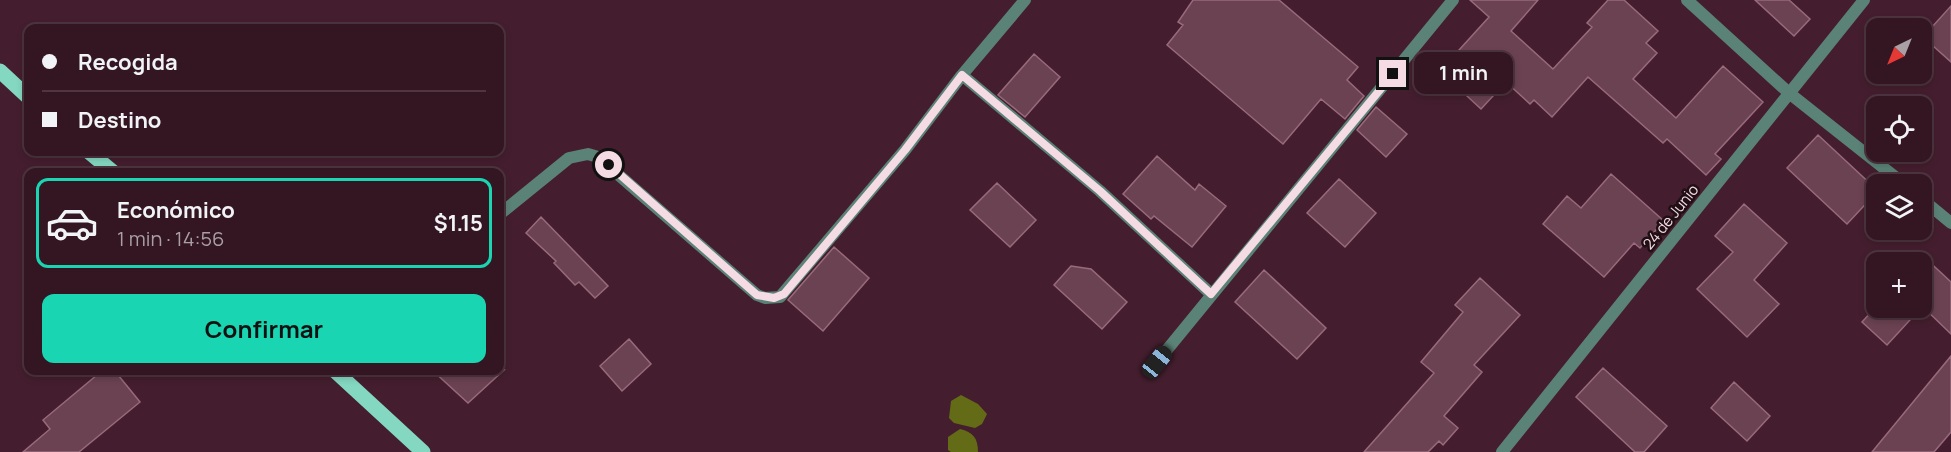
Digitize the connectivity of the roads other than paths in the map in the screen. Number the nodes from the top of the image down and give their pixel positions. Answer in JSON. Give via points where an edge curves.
{"nodes":[{"id":1,"x":1025,"y":0,"type":"edge"},
{"id":2,"x":1453,"y":0,"type":"edge"},
{"id":3,"x":1687,"y":0,"type":"edge"},
{"id":4,"x":1863,"y":0,"type":"edge"},
{"id":5,"x":0,"y":72,"type":"edge"},
{"id":6,"x":962,"y":75,"type":"junction"},
{"id":7,"x":24,"y":93,"type":"edge"},
{"id":8,"x":1789,"y":93,"type":"junction"},
{"id":9,"x":94,"y":156,"type":"edge"},
{"id":10,"x":108,"y":168,"type":"edge"},
{"id":11,"x":1891,"y":174,"type":"edge"},
{"id":12,"x":1932,"y":207,"type":"edge"},
{"id":13,"x":504,"y":211,"type":"edge"},
{"id":14,"x":1951,"y":223,"type":"edge"},
{"id":15,"x":1211,"y":294,"type":"junction"},
{"id":16,"x":1157,"y":362,"type":"dead end"},
{"id":17,"x":339,"y":375,"type":"edge"},
{"id":18,"x":423,"y":452,"type":"edge"},
{"id":19,"x":1502,"y":452,"type":"edge"}],
"edges":[{"from":1,"to":6,"type":"street"},
{"from":2,"to":15,"type":"street"},
{"from":3,"to":8,"type":"street"},
{"from":4,"to":8,"type":"street","name":"24 de Junio"},
{"from":5,"to":7,"type":"main road"},
{"from":6,"to":13,"type":"street","via":[[905,150],[780,297],[757,295],[598,157],[569,158]]},
{"from":6,"to":15,"type":"street","via":[[1100,191]]},
{"from":8,"to":11,"type":"street"},
{"from":8,"to":19,"type":"street","name":"24 de Junio"},
{"from":9,"to":10,"type":"main road"},
{"from":12,"to":14,"type":"street"},
{"from":15,"to":16,"type":"street"},
{"from":17,"to":18,"type":"main road"}]}
